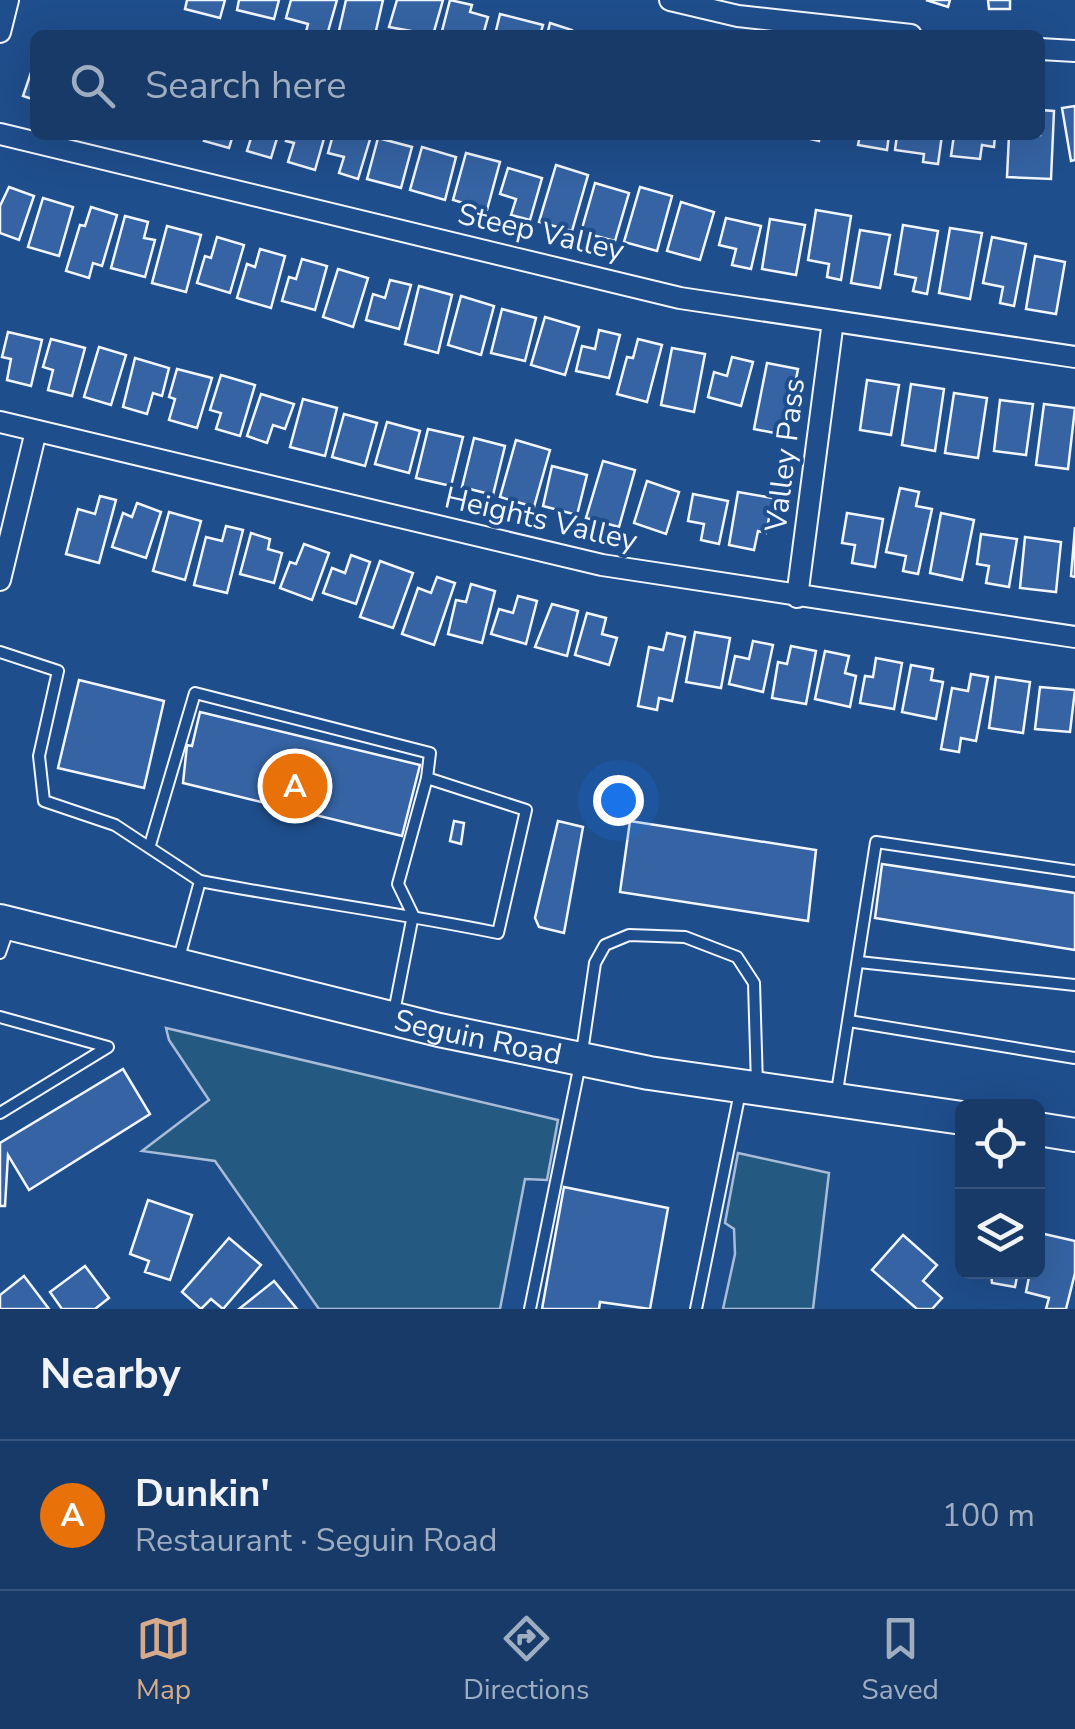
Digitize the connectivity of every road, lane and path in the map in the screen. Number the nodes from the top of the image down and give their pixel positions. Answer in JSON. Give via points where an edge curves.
{"nodes":[{"id":1,"x":8,"y":0,"type":"edge"},
{"id":2,"x":670,"y":0,"type":"edge"},
{"id":3,"x":865,"y":30,"type":"edge"},
{"id":4,"x":0,"y":32,"type":"edge"},
{"id":5,"x":1045,"y":49,"type":"edge"},
{"id":6,"x":1075,"y":51,"type":"edge"},
{"id":7,"x":0,"y":134,"type":"edge"},
{"id":8,"x":833,"y":321,"type":"junction"},
{"id":9,"x":1075,"y":357,"type":"edge"},
{"id":10,"x":0,"y":422,"type":"edge"},
{"id":11,"x":36,"y":430,"type":"junction"},
{"id":12,"x":0,"y":580,"type":"edge"},
{"id":13,"x":798,"y":596,"type":"junction"},
{"id":14,"x":1075,"y":637,"type":"edge"},
{"id":15,"x":0,"y":652,"type":"edge"},
{"id":16,"x":427,"y":778,"type":"junction"},
{"id":17,"x":150,"y":845,"type":"junction"},
{"id":18,"x":1075,"y":870,"type":"edge"},
{"id":19,"x":200,"y":882,"type":"junction"},
{"id":20,"x":413,"y":915,"type":"junction"},
{"id":21,"x":3,"y":933,"type":"edge"},
{"id":22,"x":859,"y":962,"type":"junction"},
{"id":23,"x":177,"y":964,"type":"junction"},
{"id":24,"x":1075,"y":986,"type":"edge"},
{"id":25,"x":0,"y":1017,"type":"edge"},
{"id":26,"x":393,"y":1018,"type":"junction"},
{"id":27,"x":849,"y":1021,"type":"junction"},
{"id":28,"x":1075,"y":1058,"type":"edge"},
{"id":29,"x":581,"y":1059,"type":"junction"},
{"id":30,"x":749,"y":1087,"type":"junction"},
{"id":31,"x":836,"y":1099,"type":"junction"},
{"id":32,"x":0,"y":1112,"type":"edge"},
{"id":33,"x":955,"y":1117,"type":"edge"},
{"id":34,"x":1045,"y":1131,"type":"edge"},
{"id":35,"x":1075,"y":1135,"type":"edge"},
{"id":36,"x":530,"y":1309,"type":"edge"},
{"id":37,"x":696,"y":1309,"type":"edge"}],
"edges":[{"from":1,"to":4,"type":"street"},
{"from":2,"to":3,"type":"street","via":[[738,16]]},
{"from":5,"to":6,"type":"street"},
{"from":7,"to":8,"type":"street","name":"Steep Valley","via":[[680,298]]},
{"from":8,"to":9,"type":"street","name":"Steep Valley"},
{"from":8,"to":13,"type":"street","name":"Valley Pass"},
{"from":10,"to":11,"type":"street","name":"Heights Valley"},
{"from":11,"to":12,"type":"street"},
{"from":11,"to":13,"type":"street","name":"Heights Valley","via":[[602,565]]},
{"from":13,"to":14,"type":"street","name":"Heights Valley"},
{"from":15,"to":17,"type":"lane","via":[[58,671],[39,756],[44,802],[115,825]]},
{"from":16,"to":17,"type":"lane","via":[[430,753],[195,693]]},
{"from":16,"to":20,"type":"lane","via":[[398,884]]},
{"from":16,"to":20,"type":"lane","via":[[526,810],[498,933]]},
{"from":17,"to":19,"type":"lane"},
{"from":18,"to":22,"type":"lane","via":[[876,842]]},
{"from":19,"to":20,"type":"lane"},
{"from":19,"to":23,"type":"lane"},
{"from":20,"to":26,"type":"lane"},
{"from":21,"to":23,"type":"main road","name":"Seguin Road"},
{"from":22,"to":24,"type":"lane"},
{"from":22,"to":27,"type":"lane"},
{"from":23,"to":26,"type":"main road","name":"Seguin Road"},
{"from":25,"to":32,"type":"lane","via":[[108,1047]]},
{"from":26,"to":29,"type":"main road","name":"Seguin Road"},
{"from":27,"to":28,"type":"lane"},
{"from":27,"to":31,"type":"lane"},
{"from":29,"to":30,"type":"main road","name":"Seguin Road"},
{"from":29,"to":30,"type":"lane","via":[[595,963],[605,945],[629,935],[685,937],[737,957],[754,982]]},
{"from":29,"to":36,"type":"lane"},
{"from":30,"to":31,"type":"main road","name":"Seguin Road"},
{"from":30,"to":37,"type":"lane"},
{"from":31,"to":33,"type":"main road","name":"Seguin Road"},
{"from":34,"to":35,"type":"main road"}]}
